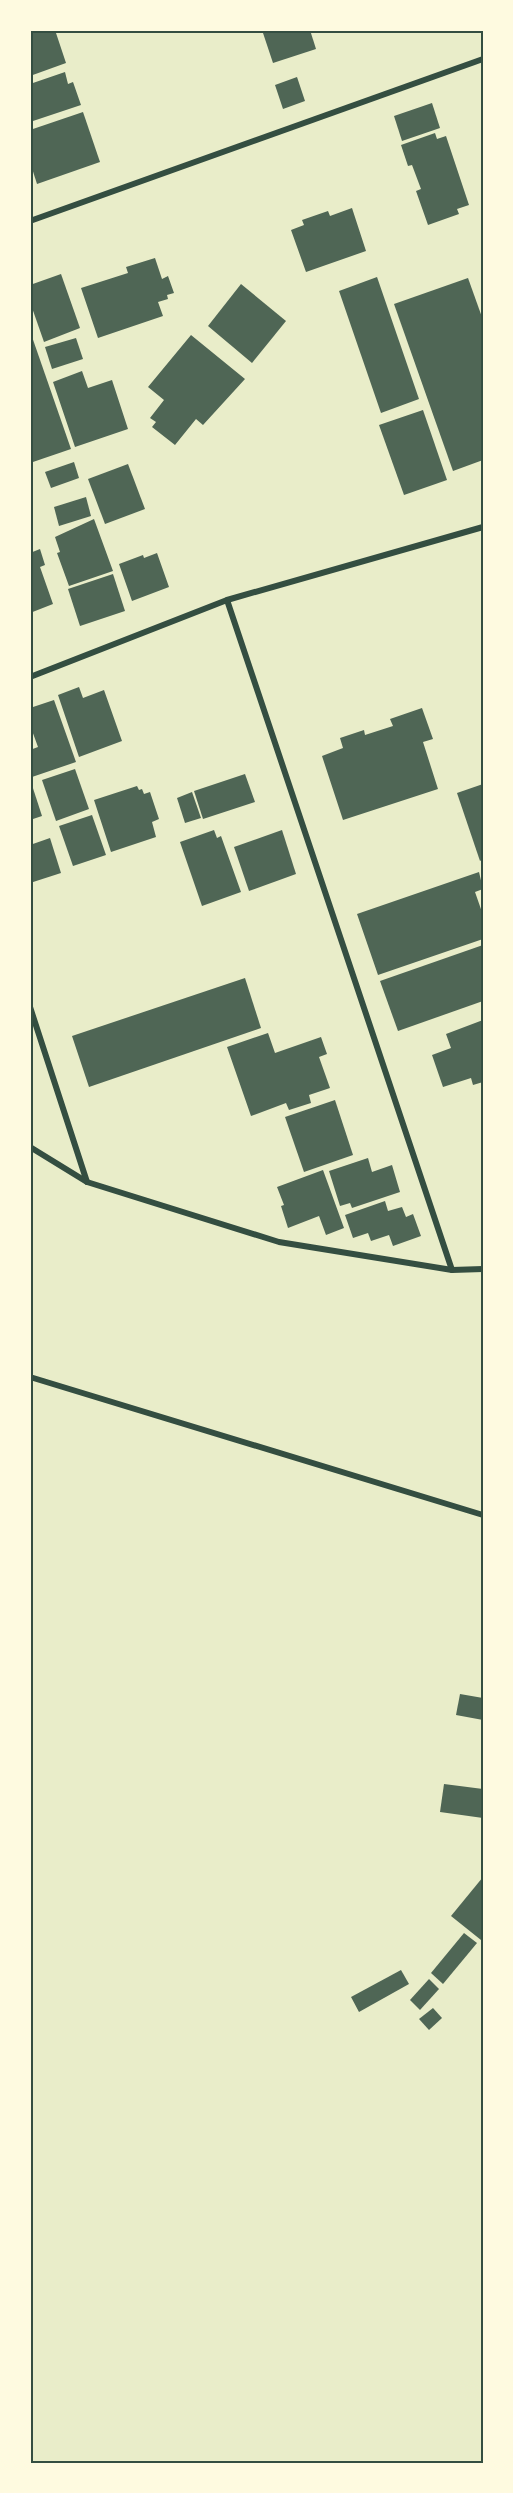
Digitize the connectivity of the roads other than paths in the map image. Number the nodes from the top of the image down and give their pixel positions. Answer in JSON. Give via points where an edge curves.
{"nodes":[{"id":1,"x":483,"y":59,"type":"edge"},
{"id":2,"x":30,"y":221,"type":"edge"},
{"id":3,"x":483,"y":527,"type":"edge"},
{"id":4,"x":228,"y":600,"type":"junction"},
{"id":5,"x":30,"y":678,"type":"edge"},
{"id":6,"x":30,"y":1007,"type":"edge"},
{"id":7,"x":30,"y":1147,"type":"edge"},
{"id":8,"x":87,"y":1182,"type":"junction"},
{"id":9,"x":483,"y":1269,"type":"edge"},
{"id":10,"x":452,"y":1270,"type":"junction"},
{"id":11,"x":30,"y":1377,"type":"edge"},
{"id":12,"x":483,"y":1515,"type":"edge"}],
"edges":[{"from":1,"to":2,"type":"street"},
{"from":3,"to":4,"type":"street"},
{"from":4,"to":5,"type":"street"},
{"from":4,"to":10,"type":"street"},
{"from":6,"to":8,"type":"street"},
{"from":7,"to":8,"type":"street"},
{"from":8,"to":10,"type":"street","via":[[279,1242]]},
{"from":9,"to":10,"type":"street"},
{"from":11,"to":12,"type":"street"}]}
